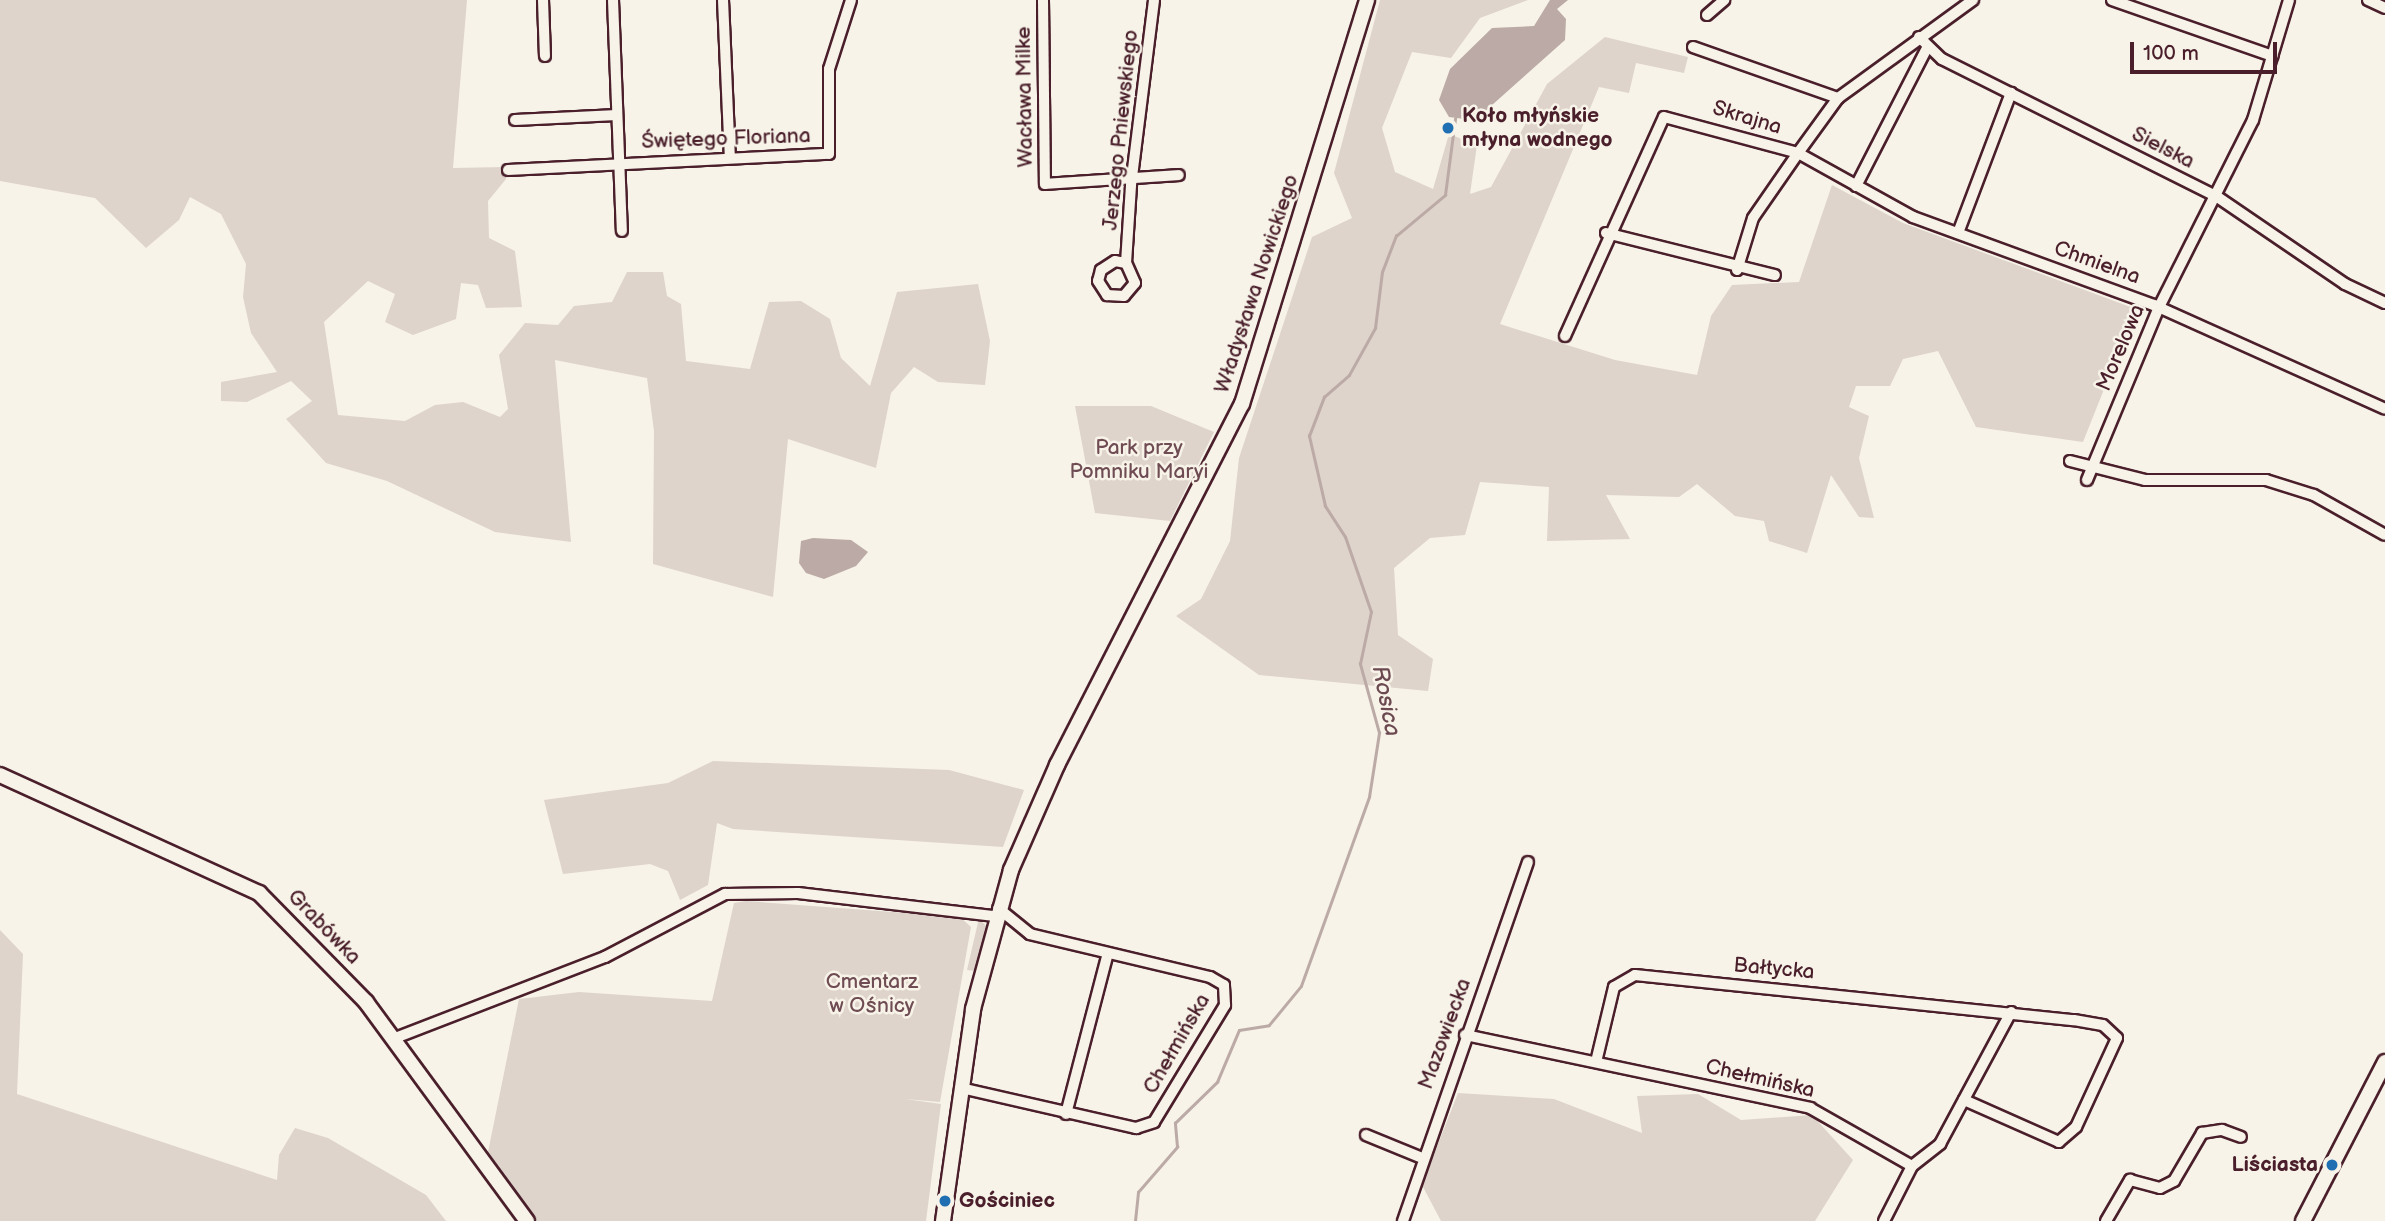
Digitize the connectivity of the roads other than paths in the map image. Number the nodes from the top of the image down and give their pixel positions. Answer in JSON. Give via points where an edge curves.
{"nodes":[{"id":1,"x":542,"y":0,"type":"edge"},
{"id":2,"x":613,"y":0,"type":"edge"},
{"id":3,"x":723,"y":0,"type":"edge"},
{"id":4,"x":851,"y":0,"type":"edge"},
{"id":5,"x":1043,"y":0,"type":"edge"},
{"id":6,"x":1154,"y":0,"type":"edge"},
{"id":7,"x":1367,"y":0,"type":"edge"},
{"id":8,"x":1724,"y":0,"type":"edge"},
{"id":9,"x":1973,"y":0,"type":"edge"},
{"id":10,"x":2112,"y":0,"type":"edge"},
{"id":11,"x":2289,"y":0,"type":"edge"},
{"id":12,"x":2368,"y":0,"type":"edge"},
{"id":13,"x":2385,"y":8,"type":"edge"},
{"id":14,"x":1707,"y":15,"type":"dead end"},
{"id":15,"x":1919,"y":37,"type":"junction"},
{"id":16,"x":1693,"y":47,"type":"dead end"},
{"id":17,"x":1926,"y":50,"type":"junction"},
{"id":18,"x":545,"y":56,"type":"dead end"},
{"id":19,"x":2273,"y":56,"type":"junction"},
{"id":20,"x":2011,"y":93,"type":"junction"},
{"id":21,"x":1838,"y":99,"type":"junction"},
{"id":22,"x":617,"y":115,"type":"junction"},
{"id":23,"x":515,"y":120,"type":"dead end"},
{"id":24,"x":1798,"y":153,"type":"junction"},
{"id":25,"x":730,"y":158,"type":"junction"},
{"id":26,"x":619,"y":163,"type":"junction"},
{"id":27,"x":508,"y":170,"type":"dead end"},
{"id":28,"x":1179,"y":174,"type":"dead end"},
{"id":29,"x":1133,"y":179,"type":"junction"},
{"id":30,"x":1856,"y":186,"type":"junction"},
{"id":31,"x":2216,"y":196,"type":"junction"},
{"id":32,"x":622,"y":231,"type":"dead end"},
{"id":33,"x":1606,"y":233,"type":"junction"},
{"id":34,"x":1958,"y":233,"type":"junction"},
{"id":35,"x":1126,"y":263,"type":"dead end"},
{"id":36,"x":1737,"y":270,"type":"junction"},
{"id":37,"x":1776,"y":275,"type":"dead end"},
{"id":38,"x":2385,"y":303,"type":"edge"},
{"id":39,"x":2159,"y":307,"type":"junction"},
{"id":40,"x":1565,"y":336,"type":"dead end"},
{"id":41,"x":2385,"y":409,"type":"edge"},
{"id":42,"x":2070,"y":461,"type":"dead end"},
{"id":43,"x":2092,"y":467,"type":"junction"},
{"id":44,"x":2087,"y":480,"type":"dead end"},
{"id":45,"x":2385,"y":534,"type":"edge"},
{"id":46,"x":0,"y":775,"type":"edge"},
{"id":47,"x":1528,"y":862,"type":"dead end"},
{"id":48,"x":996,"y":912,"type":"junction"},
{"id":49,"x":1108,"y":953,"type":"junction"},
{"id":50,"x":2011,"y":1012,"type":"junction"},
{"id":51,"x":1465,"y":1035,"type":"junction"},
{"id":52,"x":395,"y":1038,"type":"junction"},
{"id":53,"x":1596,"y":1062,"type":"junction"},
{"id":54,"x":2385,"y":1062,"type":"edge"},
{"id":55,"x":961,"y":1088,"type":"junction"},
{"id":56,"x":1964,"y":1100,"type":"junction"},
{"id":57,"x":1066,"y":1114,"type":"junction"},
{"id":58,"x":1366,"y":1135,"type":"dead end"},
{"id":59,"x":2241,"y":1137,"type":"dead end"},
{"id":60,"x":1420,"y":1157,"type":"junction"},
{"id":61,"x":1912,"y":1166,"type":"junction"},
{"id":62,"x":1886,"y":1220,"type":"edge"},
{"id":63,"x":527,"y":1221,"type":"edge"},
{"id":64,"x":943,"y":1221,"type":"edge"},
{"id":65,"x":1403,"y":1221,"type":"edge"},
{"id":66,"x":2106,"y":1221,"type":"edge"},
{"id":67,"x":2303,"y":1221,"type":"edge"}],
"edges":[{"from":1,"to":18,"type":"street"},
{"from":2,"to":22,"type":"street"},
{"from":3,"to":25,"type":"street"},
{"from":4,"to":25,"type":"street","name":"Świętego Floriana","via":[[829,69],[829,154]]},
{"from":5,"to":29,"type":"street","name":"Wacława Milke","via":[[1045,184]]},
{"from":6,"to":29,"type":"street","name":"Jerzego Pniewskiego"},
{"from":7,"to":48,"type":"street","name":"Władysława Nowickiego","via":[[1252,378],[1046,789]]},
{"from":8,"to":14,"type":"street"},
{"from":9,"to":15,"type":"street","name":"Skrajna"},
{"from":10,"to":19,"type":"street"},
{"from":11,"to":19,"type":"street","name":"Morelowa"},
{"from":12,"to":13,"type":"street"},
{"from":15,"to":17,"type":"street"},
{"from":15,"to":21,"type":"street","name":"Skrajna"},
{"from":16,"to":21,"type":"street"},
{"from":17,"to":20,"type":"street","name":"Sielska"},
{"from":17,"to":30,"type":"street"},
{"from":19,"to":31,"type":"street","name":"Morelowa","via":[[2253,120]]},
{"from":20,"to":31,"type":"street","name":"Sielska"},
{"from":20,"to":34,"type":"street"},
{"from":21,"to":24,"type":"street","name":"Skrajna"},
{"from":22,"to":23,"type":"street"},
{"from":22,"to":26,"type":"street"},
{"from":24,"to":30,"type":"street","name":"Chmielna"},
{"from":24,"to":33,"type":"street","name":"Skrajna","via":[[1664,117]]},
{"from":24,"to":36,"type":"street","via":[[1753,218]]},
{"from":25,"to":26,"type":"street","name":"Świętego Floriana"},
{"from":26,"to":27,"type":"street","name":"Świętego Floriana"},
{"from":26,"to":32,"type":"street"},
{"from":28,"to":29,"type":"street","name":"Wacława Milke"},
{"from":29,"to":35,"type":"street","name":"Jerzego Pniewskiego"},
{"from":30,"to":34,"type":"street","name":"Chmielna"},
{"from":31,"to":38,"type":"street","name":"Sielska","via":[[2345,284]]},
{"from":31,"to":39,"type":"street","name":"Morelowa"},
{"from":33,"to":36,"type":"street"},
{"from":33,"to":40,"type":"street","name":"Skrajna"},
{"from":34,"to":39,"type":"street","name":"Chmielna"},
{"from":36,"to":37,"type":"street"},
{"from":39,"to":41,"type":"street","name":"Chmielna"},
{"from":39,"to":43,"type":"street","name":"Morelowa"},
{"from":42,"to":43,"type":"street"},
{"from":43,"to":44,"type":"street","name":"Morelowa"},
{"from":43,"to":45,"type":"street","via":[[2173,482],[2266,480],[2314,495]]},
{"from":46,"to":52,"type":"street","name":"Grabówka","via":[[252,887]]},
{"from":47,"to":51,"type":"street","name":"Mazowiecka"},
{"from":48,"to":49,"type":"street","name":"Chełmińska","via":[[1030,934]]},
{"from":48,"to":52,"type":"street","via":[[810,894],[725,894],[683,911],[626,948]]},
{"from":48,"to":55,"type":"street"},
{"from":49,"to":57,"type":"street"},
{"from":49,"to":57,"type":"street","name":"Chełmińska","via":[[1210,977],[1224,985],[1225,1005],[1154,1122],[1122,1127]]},
{"from":50,"to":53,"type":"street","name":"Bałtycka","via":[[1630,975],[1614,987]]},
{"from":50,"to":56,"type":"street"},
{"from":50,"to":56,"type":"street","name":"Bałtycka","via":[[2113,1030],[2116,1046],[2086,1109],[2059,1142]]},
{"from":51,"to":53,"type":"street","name":"Chełmińska"},
{"from":51,"to":60,"type":"street","name":"Mazowiecka"},
{"from":52,"to":63,"type":"street","name":"Grabówka"},
{"from":53,"to":61,"type":"street","name":"Chełmińska","via":[[1810,1108]]},
{"from":54,"to":67,"type":"street"},
{"from":55,"to":57,"type":"street","name":"Chełmińska"},
{"from":55,"to":64,"type":"street"},
{"from":56,"to":61,"type":"street","via":[[1940,1144]]},
{"from":58,"to":60,"type":"street"},
{"from":59,"to":66,"type":"street","via":[[2222,1130],[2202,1133],[2174,1181],[2160,1188],[2130,1180]]},
{"from":60,"to":65,"type":"street","name":"Mazowiecka"},
{"from":61,"to":62,"type":"street"}]}
